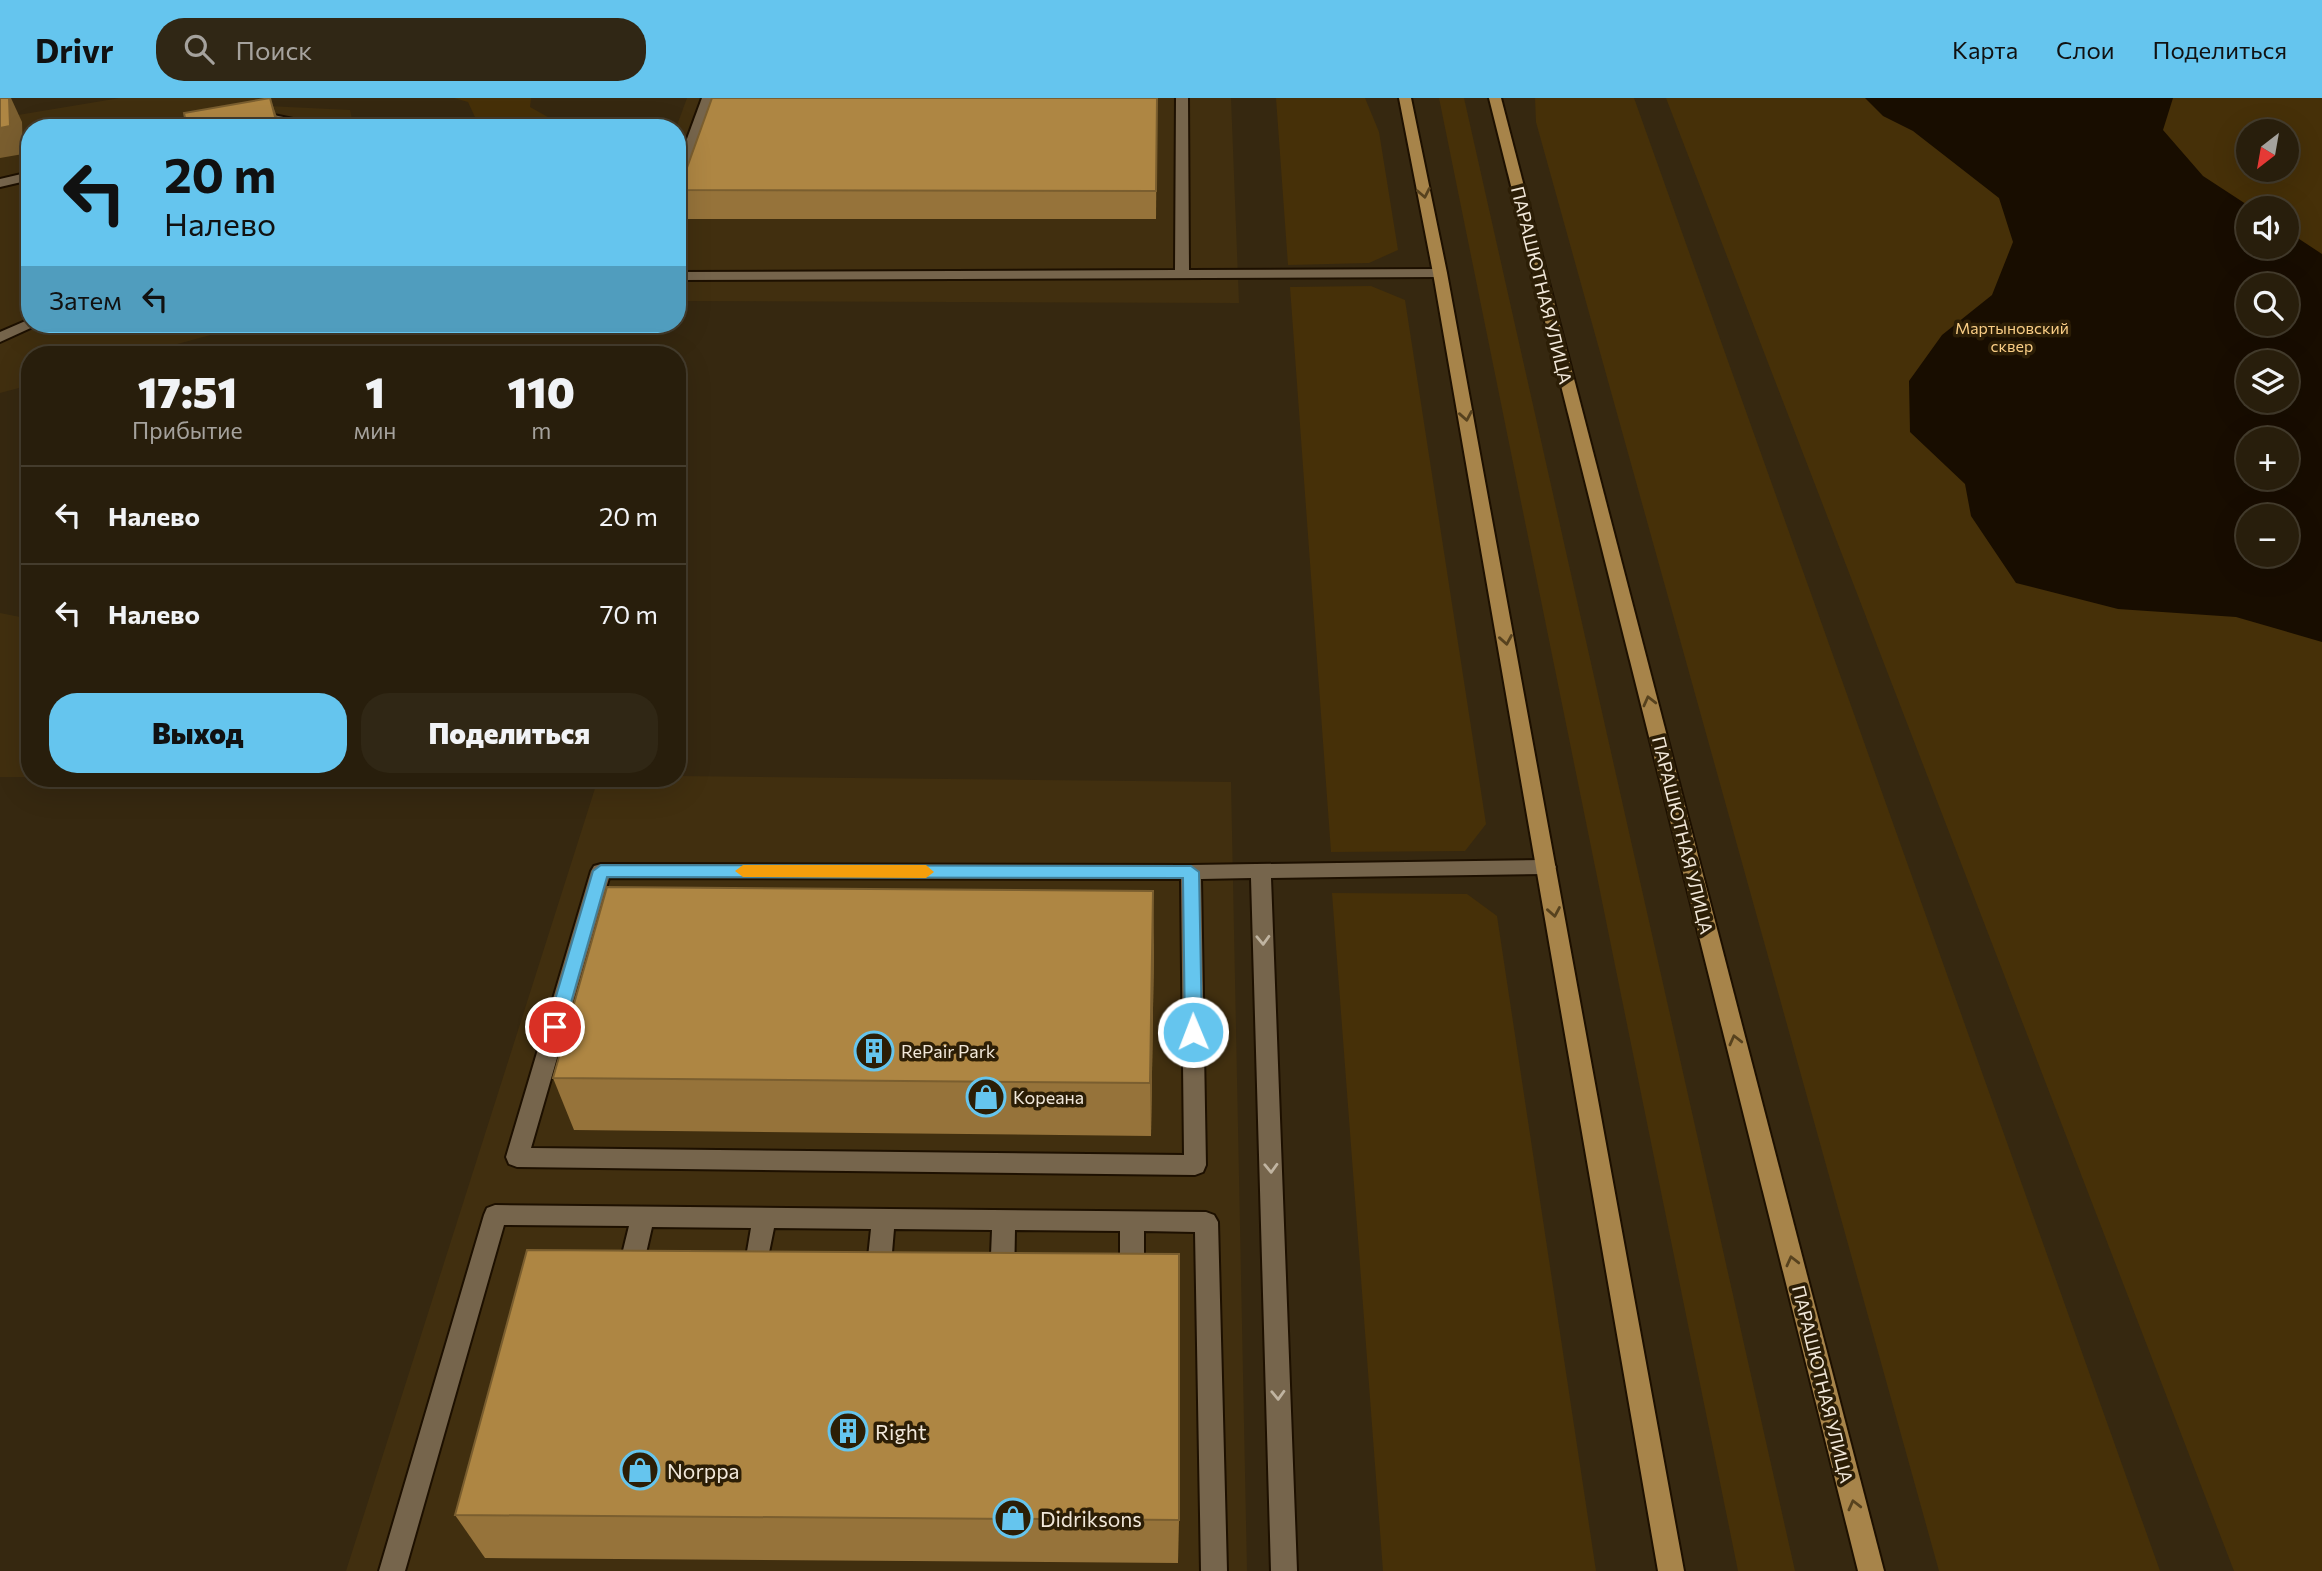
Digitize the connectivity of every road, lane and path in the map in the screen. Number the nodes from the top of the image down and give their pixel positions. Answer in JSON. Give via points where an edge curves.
{"nodes":[{"id":1,"x":708,"y":98,"type":"edge"},
{"id":2,"x":1182,"y":98,"type":"edge"},
{"id":3,"x":1405,"y":98,"type":"edge"},
{"id":4,"x":1495,"y":98,"type":"edge"},
{"id":5,"x":261,"y":119,"type":"edge"},
{"id":6,"x":278,"y":119,"type":"edge"},
{"id":7,"x":686,"y":159,"type":"edge"},
{"id":8,"x":21,"y":178,"type":"edge"},
{"id":9,"x":0,"y":183,"type":"edge"},
{"id":10,"x":1440,"y":273,"type":"junction"},
{"id":11,"x":1182,"y":274,"type":"junction"},
{"id":12,"x":686,"y":276,"type":"edge"},
{"id":13,"x":21,"y":328,"type":"edge"},
{"id":14,"x":0,"y":338,"type":"edge"},
{"id":15,"x":1546,"y":867,"type":"junction"},
{"id":16,"x":1191,"y":872,"type":"junction"},
{"id":17,"x":1261,"y":872,"type":"junction"},
{"id":18,"x":643,"y":1216,"type":"junction"},
{"id":19,"x":764,"y":1218,"type":"junction"},
{"id":20,"x":883,"y":1219,"type":"junction"},
{"id":21,"x":1004,"y":1220,"type":"junction"},
{"id":22,"x":1132,"y":1221,"type":"junction"},
{"id":23,"x":623,"y":1300,"type":"edge"},
{"id":24,"x":751,"y":1301,"type":"edge"},
{"id":25,"x":876,"y":1301,"type":"edge"},
{"id":26,"x":1002,"y":1302,"type":"edge"},
{"id":27,"x":1131,"y":1303,"type":"edge"},
{"id":28,"x":391,"y":1571,"type":"edge"},
{"id":29,"x":1214,"y":1571,"type":"edge"},
{"id":30,"x":1284,"y":1571,"type":"edge"},
{"id":31,"x":1671,"y":1571,"type":"edge"},
{"id":32,"x":1871,"y":1571,"type":"edge"}],
"edges":[{"from":1,"to":7,"type":"lane"},
{"from":2,"to":11,"type":"lane"},
{"from":3,"to":10,"type":"main road","one_way":true},
{"from":32,"to":4,"type":"main road","name":"ПАРАШЮТНАЯ УЛИЦА","one_way":true},
{"from":5,"to":6,"type":"lane"},
{"from":8,"to":9,"type":"lane"},
{"from":10,"to":11,"type":"lane"},
{"from":10,"to":15,"type":"main road","one_way":true},
{"from":11,"to":12,"type":"lane"},
{"from":13,"to":14,"type":"lane"},
{"from":15,"to":17,"type":"lane"},
{"from":15,"to":31,"type":"main road","one_way":true},
{"from":16,"to":16,"type":"lane","via":[[1195,1165],[517,1157],[601,871]]},
{"from":16,"to":17,"type":"lane"},
{"from":17,"to":30,"type":"lane","one_way":true},
{"from":18,"to":19,"type":"lane"},
{"from":18,"to":23,"type":"lane"},
{"from":18,"to":28,"type":"lane","via":[[495,1215]]},
{"from":19,"to":20,"type":"lane"},
{"from":19,"to":24,"type":"lane"},
{"from":20,"to":21,"type":"lane"},
{"from":20,"to":25,"type":"lane"},
{"from":21,"to":22,"type":"lane"},
{"from":21,"to":26,"type":"lane"},
{"from":22,"to":27,"type":"lane"},
{"from":22,"to":29,"type":"lane","via":[[1206,1222]]}]}
